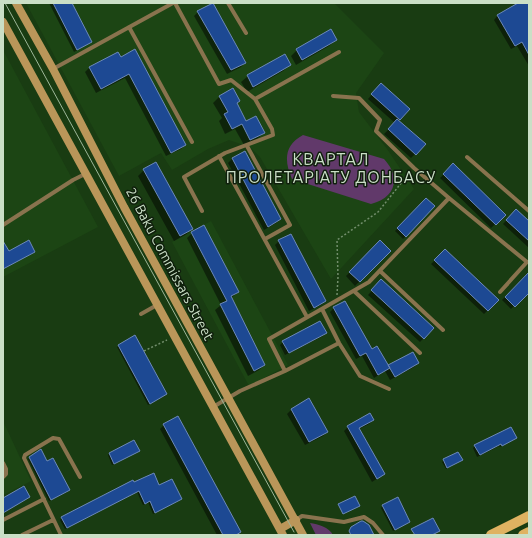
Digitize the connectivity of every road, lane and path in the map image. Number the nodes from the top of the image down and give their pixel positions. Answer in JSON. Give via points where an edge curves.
{"nodes":[{"id":1,"x":16,"y":3,"type":"edge"},
{"id":2,"x":174,"y":3,"type":"edge"},
{"id":3,"x":228,"y":3,"type":"edge"},
{"id":4,"x":3,"y":22,"type":"edge"},
{"id":5,"x":129,"y":28,"type":"junction"},
{"id":6,"x":246,"y":33,"type":"dead end"},
{"id":7,"x":339,"y":52,"type":"dead end"},
{"id":8,"x":53,"y":69,"type":"junction"},
{"id":9,"x":333,"y":96,"type":"dead end"},
{"id":10,"x":255,"y":99,"type":"junction"},
{"id":11,"x":192,"y":142,"type":"dead end"},
{"id":12,"x":247,"y":146,"type":"junction"},
{"id":13,"x":219,"y":156,"type":"junction"},
{"id":14,"x":467,"y":157,"type":"dead end"},
{"id":15,"x":414,"y":168,"type":"junction"},
{"id":16,"x":85,"y":174,"type":"junction"},
{"id":17,"x":450,"y":198,"type":"junction"},
{"id":18,"x":202,"y":211,"type":"dead end"},
{"id":19,"x":529,"y":211,"type":"edge"},
{"id":20,"x":3,"y":225,"type":"edge"},
{"id":21,"x":265,"y":239,"type":"junction"},
{"id":22,"x":528,"y":262,"type":"edge"},
{"id":23,"x":380,"y":271,"type":"junction"},
{"id":24,"x":354,"y":291,"type":"junction"},
{"id":25,"x":500,"y":292,"type":"dead end"},
{"id":26,"x":336,"y":301,"type":"junction"},
{"id":27,"x":157,"y":304,"type":"junction"},
{"id":28,"x":322,"y":309,"type":"junction"},
{"id":29,"x":141,"y":314,"type":"dead end"},
{"id":30,"x":307,"y":317,"type":"junction"},
{"id":31,"x":443,"y":330,"type":"dead end"},
{"id":32,"x":174,"y":336,"type":"junction"},
{"id":33,"x":339,"y":343,"type":"junction"},
{"id":34,"x":144,"y":351,"type":"dead end"},
{"id":35,"x":420,"y":353,"type":"dead end"},
{"id":36,"x":285,"y":371,"type":"junction"},
{"id":37,"x":389,"y":389,"type":"dead end"},
{"id":38,"x":228,"y":398,"type":"junction"},
{"id":39,"x":213,"y":407,"type":"junction"},
{"id":40,"x":3,"y":463,"type":"edge"},
{"id":41,"x":3,"y":477,"type":"edge"},
{"id":42,"x":80,"y":477,"type":"dead end"},
{"id":43,"x":44,"y":499,"type":"junction"},
{"id":44,"x":529,"y":516,"type":"edge"},
{"id":45,"x":299,"y":518,"type":"junction"},
{"id":46,"x":3,"y":520,"type":"edge"},
{"id":47,"x":54,"y":520,"type":"junction"},
{"id":48,"x":282,"y":532,"type":"edge"},
{"id":49,"x":529,"y":532,"type":"edge"},
{"id":50,"x":22,"y":535,"type":"edge"},
{"id":51,"x":61,"y":535,"type":"edge"},
{"id":52,"x":303,"y":535,"type":"edge"},
{"id":53,"x":383,"y":535,"type":"edge"},
{"id":54,"x":491,"y":535,"type":"edge"},
{"id":55,"x":524,"y":535,"type":"edge"}],
"edges":[{"from":1,"to":8,"type":"street","name":"26 Baku Commissars Street"},
{"from":2,"to":5,"type":"lane"},
{"from":2,"to":10,"type":"lane","via":[[218,84],[231,80]]},
{"from":3,"to":6,"type":"lane"},
{"from":4,"to":16,"type":"street"},
{"from":5,"to":8,"type":"lane"},
{"from":5,"to":11,"type":"lane"},
{"from":7,"to":10,"type":"lane"},
{"from":8,"to":38,"type":"street","name":"26 Baku Commissars Street","via":[[124,207]]},
{"from":9,"to":15,"type":"lane","via":[[360,98],[380,120],[376,131]]},
{"from":10,"to":12,"type":"lane","via":[[272,130],[272,135]]},
{"from":12,"to":13,"type":"lane"},
{"from":12,"to":21,"type":"lane","via":[[290,225]]},
{"from":13,"to":18,"type":"lane","via":[[184,177]]},
{"from":13,"to":21,"type":"lane"},
{"from":14,"to":19,"type":"lane"},
{"from":15,"to":17,"type":"lane"},
{"from":15,"to":26,"type":"path","via":[[378,212],[336,240]]},
{"from":16,"to":20,"type":"lane"},
{"from":16,"to":27,"type":"street"},
{"from":17,"to":22,"type":"lane"},
{"from":17,"to":23,"type":"lane"},
{"from":21,"to":30,"type":"lane"},
{"from":22,"to":25,"type":"lane"},
{"from":23,"to":24,"type":"lane","via":[[369,282]]},
{"from":23,"to":31,"type":"lane"},
{"from":24,"to":26,"type":"lane"},
{"from":24,"to":35,"type":"lane"},
{"from":26,"to":28,"type":"lane"},
{"from":27,"to":29,"type":"lane"},
{"from":27,"to":32,"type":"street"},
{"from":28,"to":30,"type":"lane"},
{"from":28,"to":33,"type":"lane"},
{"from":30,"to":36,"type":"lane","via":[[269,339]]},
{"from":32,"to":34,"type":"path"},
{"from":32,"to":39,"type":"street"},
{"from":33,"to":36,"type":"lane"},
{"from":33,"to":37,"type":"lane","via":[[360,376]]},
{"from":36,"to":38,"type":"lane"},
{"from":38,"to":39,"type":"lane"},
{"from":38,"to":45,"type":"street","name":"26 Baku Commissars Street"},
{"from":39,"to":48,"type":"street"},
{"from":40,"to":41,"type":"lane","via":[[6,469]]},
{"from":42,"to":43,"type":"lane","via":[[59,439],[53,438],[31,450],[24,458]]},
{"from":43,"to":46,"type":"lane"},
{"from":43,"to":47,"type":"lane"},
{"from":44,"to":54,"type":"main road"},
{"from":45,"to":48,"type":"street"},
{"from":45,"to":52,"type":"street","name":"26 Baku Commissars Street"},
{"from":45,"to":53,"type":"lane","via":[[344,522],[364,517]]},
{"from":47,"to":50,"type":"lane"},
{"from":47,"to":51,"type":"lane"},
{"from":49,"to":55,"type":"main road"}]}
